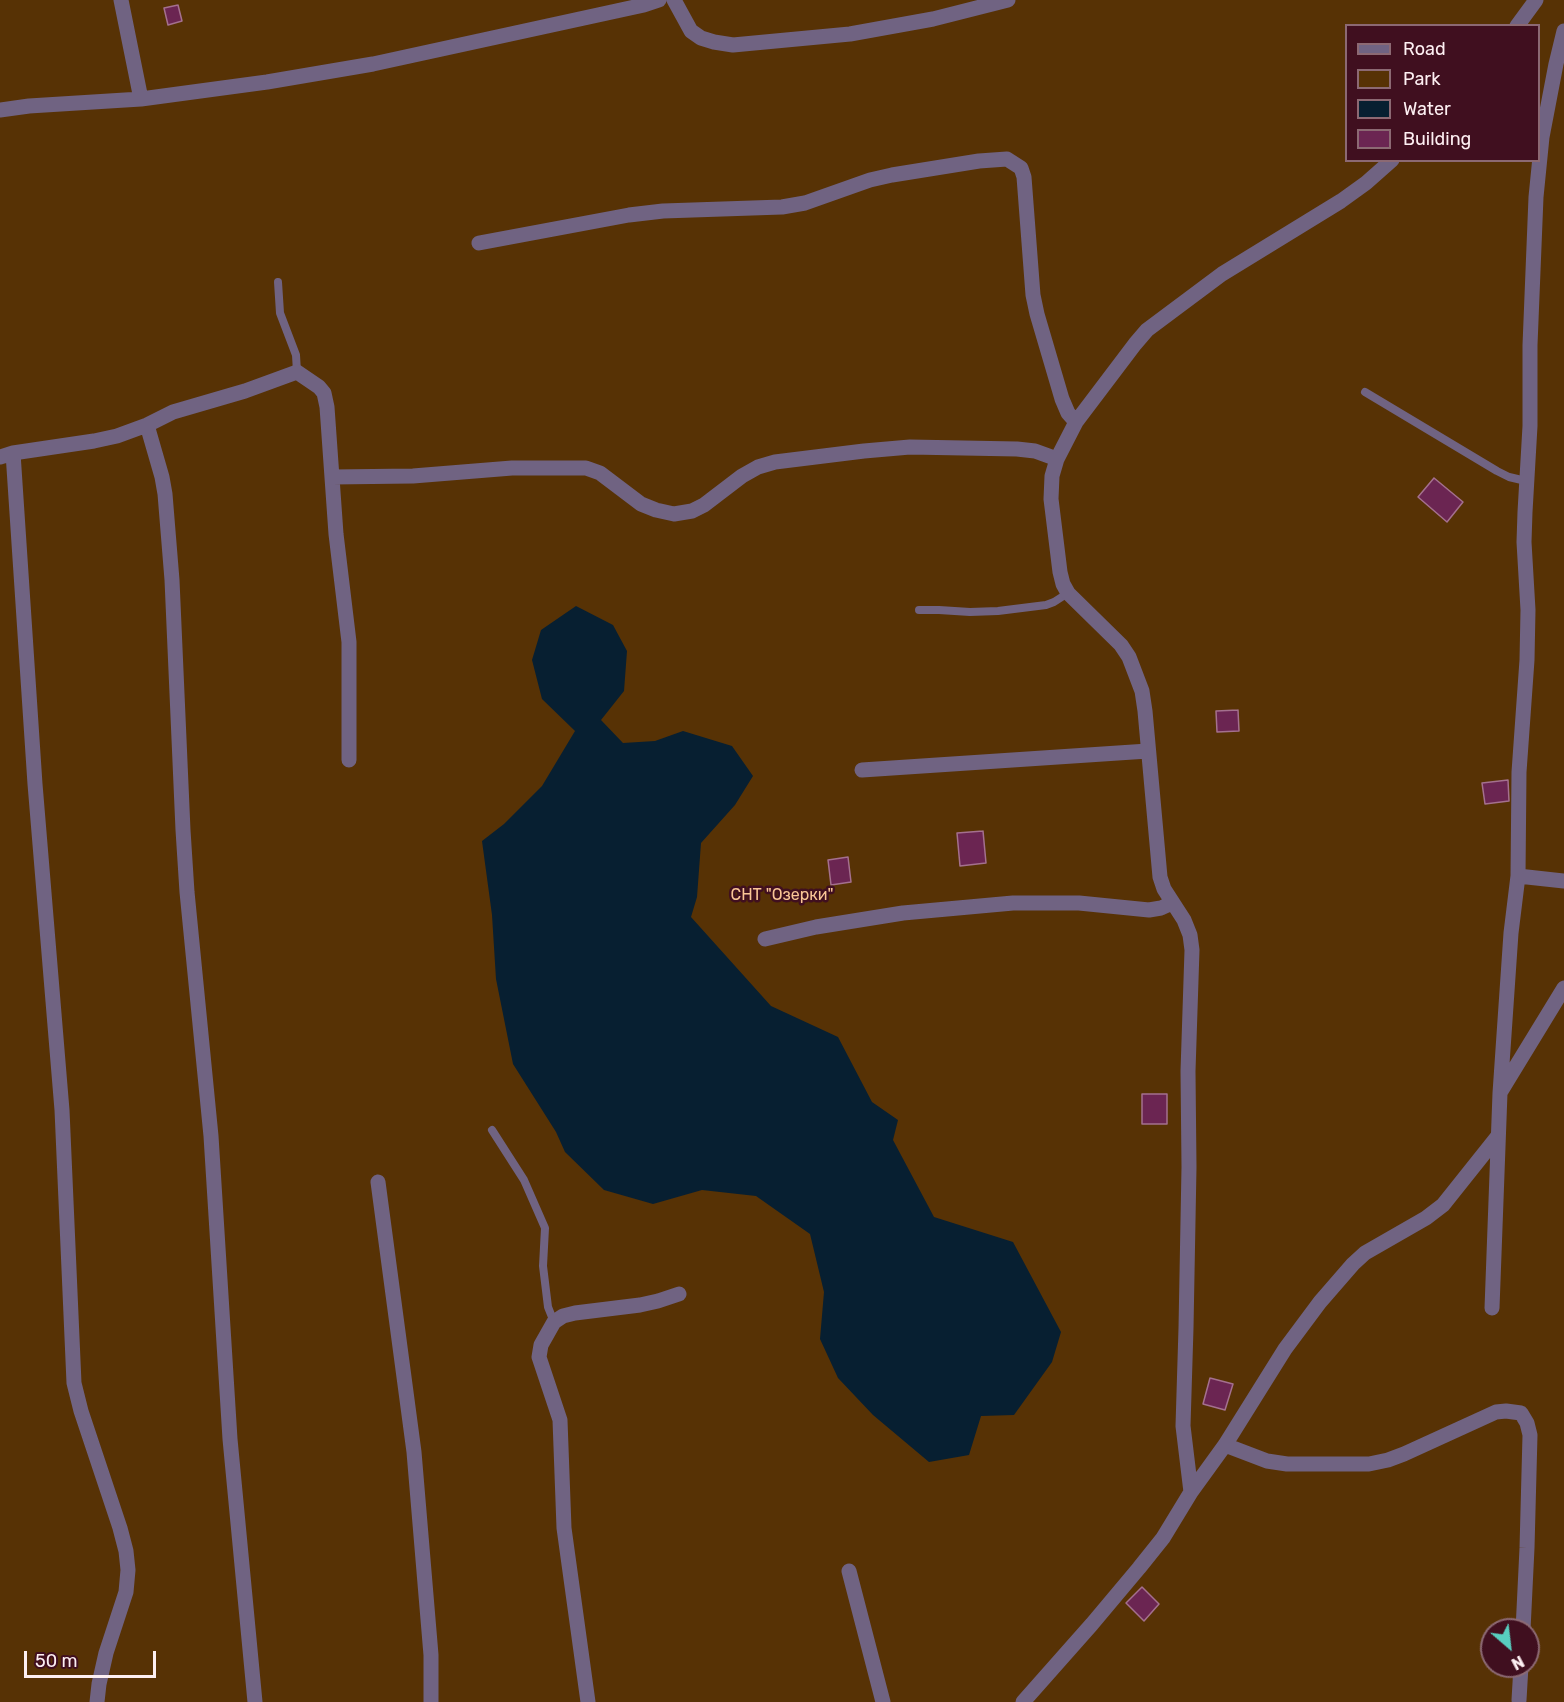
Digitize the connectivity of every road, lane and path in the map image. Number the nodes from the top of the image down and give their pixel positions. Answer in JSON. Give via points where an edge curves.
{"nodes":[{"id":1,"x":121,"y":0,"type":"edge"},
{"id":2,"x":659,"y":0,"type":"edge"},
{"id":3,"x":674,"y":0,"type":"edge"},
{"id":4,"x":1008,"y":0,"type":"edge"},
{"id":5,"x":1536,"y":0,"type":"edge"},
{"id":6,"x":1518,"y":24,"type":"edge"},
{"id":7,"x":1564,"y":31,"type":"edge"},
{"id":8,"x":141,"y":99,"type":"junction"},
{"id":9,"x":0,"y":110,"type":"edge"},
{"id":10,"x":1540,"y":157,"type":"edge"},
{"id":11,"x":1390,"y":162,"type":"edge"},
{"id":12,"x":1540,"y":162,"type":"edge"},
{"id":13,"x":478,"y":243,"type":"dead end"},
{"id":14,"x":278,"y":282,"type":"dead end"},
{"id":15,"x":297,"y":372,"type":"junction"},
{"id":16,"x":1365,"y":392,"type":"dead end"},
{"id":17,"x":1076,"y":422,"type":"junction"},
{"id":18,"x":147,"y":425,"type":"junction"},
{"id":19,"x":7,"y":455,"type":"edge"},
{"id":20,"x":1057,"y":459,"type":"junction"},
{"id":21,"x":332,"y":477,"type":"junction"},
{"id":22,"x":1526,"y":481,"type":"junction"},
{"id":23,"x":1068,"y":593,"type":"junction"},
{"id":24,"x":919,"y":610,"type":"dead end"},
{"id":25,"x":1148,"y":751,"type":"junction"},
{"id":26,"x":349,"y":760,"type":"dead end"},
{"id":27,"x":862,"y":770,"type":"dead end"},
{"id":28,"x":1518,"y":876,"type":"junction"},
{"id":29,"x":1564,"y":881,"type":"edge"},
{"id":30,"x":1172,"y":903,"type":"junction"},
{"id":31,"x":765,"y":939,"type":"dead end"},
{"id":32,"x":1564,"y":988,"type":"edge"},
{"id":33,"x":1500,"y":1094,"type":"junction"},
{"id":34,"x":492,"y":1130,"type":"dead end"},
{"id":35,"x":1498,"y":1136,"type":"junction"},
{"id":36,"x":378,"y":1182,"type":"dead end"},
{"id":37,"x":679,"y":1294,"type":"dead end"},
{"id":38,"x":1492,"y":1308,"type":"dead end"},
{"id":39,"x":554,"y":1322,"type":"junction"},
{"id":40,"x":1225,"y":1445,"type":"junction"},
{"id":41,"x":1191,"y":1491,"type":"junction"},
{"id":42,"x":849,"y":1571,"type":"dead end"},
{"id":43,"x":1524,"y":1618,"type":"edge"},
{"id":44,"x":1520,"y":1678,"type":"edge"},
{"id":45,"x":1519,"y":1700,"type":"dead end"},
{"id":46,"x":97,"y":1702,"type":"edge"},
{"id":47,"x":255,"y":1702,"type":"edge"},
{"id":48,"x":432,"y":1702,"type":"edge"},
{"id":49,"x":588,"y":1702,"type":"edge"},
{"id":50,"x":883,"y":1702,"type":"edge"},
{"id":51,"x":1023,"y":1702,"type":"edge"}],
"edges":[{"from":1,"to":8,"type":"street"},
{"from":2,"to":8,"type":"street","via":[[373,64]]},
{"from":3,"to":4,"type":"street","via":[[692,31],[701,38],[733,45],[860,33]]},
{"from":5,"to":6,"type":"street"},
{"from":7,"to":10,"type":"street"},
{"from":8,"to":9,"type":"street"},
{"from":11,"to":17,"type":"street","via":[[1341,201],[1222,274],[1147,330]]},
{"from":12,"to":22,"type":"street"},
{"from":13,"to":17,"type":"street","via":[[651,212],[782,207],[892,175],[1007,159],[1021,168],[1024,177],[1037,314],[1062,399]]},
{"from":14,"to":15,"type":"lane","via":[[280,313],[296,355]]},
{"from":15,"to":18,"type":"street","via":[[173,412]]},
{"from":15,"to":21,"type":"street","via":[[324,393]]},
{"from":16,"to":22,"type":"lane","via":[[1497,471]]},
{"from":17,"to":20,"type":"street"},
{"from":18,"to":19,"type":"street","via":[[94,441]]},
{"from":18,"to":47,"type":"street","via":[[165,494],[183,830],[212,1136],[230,1439]]},
{"from":19,"to":46,"type":"street","via":[[62,1110],[74,1383],[120,1528],[128,1570],[126,1592],[106,1653]]},
{"from":20,"to":21,"type":"street","via":[[1017,449],[910,447],[775,462],[742,476],[704,506],[674,513],[641,504],[600,473],[586,468]]},
{"from":20,"to":23,"type":"street","via":[[1051,500],[1060,572]]},
{"from":21,"to":26,"type":"street","via":[[348,642]]},
{"from":22,"to":28,"type":"street","via":[[1527,660],[1518,772]]},
{"from":23,"to":24,"type":"lane","via":[[1046,605],[998,611]]},
{"from":23,"to":25,"type":"street","via":[[1129,657],[1142,691]]},
{"from":25,"to":27,"type":"street"},
{"from":25,"to":30,"type":"street","via":[[1161,877]]},
{"from":28,"to":29,"type":"street"},
{"from":28,"to":33,"type":"street"},
{"from":30,"to":31,"type":"street","via":[[1149,910],[1049,902],[969,907],[903,913]]},
{"from":30,"to":41,"type":"street","via":[[1190,934],[1192,950],[1183,1426]]},
{"from":32,"to":33,"type":"street"},
{"from":33,"to":35,"type":"street"},
{"from":34,"to":39,"type":"lane","via":[[524,1180],[545,1228],[543,1266]]},
{"from":35,"to":38,"type":"street"},
{"from":35,"to":40,"type":"street","via":[[1443,1205],[1353,1264],[1285,1349]]},
{"from":36,"to":48,"type":"street","via":[[414,1452]]},
{"from":37,"to":39,"type":"street","via":[[640,1305],[575,1313]]},
{"from":39,"to":49,"type":"street","via":[[539,1357],[560,1420],[564,1528]]},
{"from":40,"to":41,"type":"street"},
{"from":40,"to":43,"type":"street","via":[[1266,1461],[1287,1464],[1369,1464],[1396,1457],[1496,1412],[1521,1413],[1530,1435]]},
{"from":41,"to":51,"type":"street","via":[[1163,1538]]},
{"from":42,"to":50,"type":"street"},
{"from":44,"to":45,"type":"street"}]}
